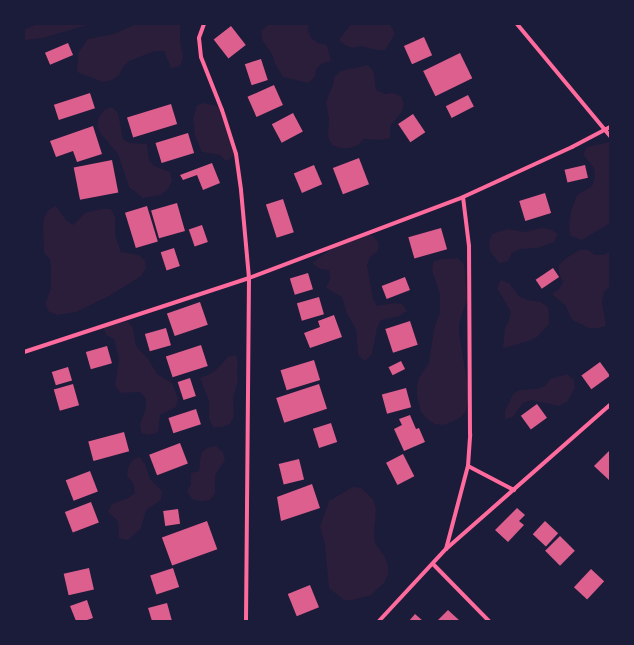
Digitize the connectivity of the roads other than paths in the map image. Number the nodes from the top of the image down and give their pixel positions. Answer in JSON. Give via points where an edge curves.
{"nodes":[{"id":1,"x":204,"y":24,"type":"edge"},
{"id":2,"x":517,"y":24,"type":"edge"},
{"id":3,"x":610,"y":127,"type":"edge"},
{"id":4,"x":605,"y":130,"type":"junction"},
{"id":5,"x":610,"y":136,"type":"edge"},
{"id":6,"x":462,"y":197,"type":"junction"},
{"id":7,"x":249,"y":278,"type":"junction"},
{"id":8,"x":24,"y":352,"type":"edge"},
{"id":9,"x":610,"y":405,"type":"edge"},
{"id":10,"x":468,"y":466,"type":"junction"},
{"id":11,"x":514,"y":490,"type":"junction"},
{"id":12,"x":446,"y":549,"type":"junction"},
{"id":13,"x":432,"y":564,"type":"junction"},
{"id":14,"x":246,"y":621,"type":"edge"},
{"id":15,"x":379,"y":621,"type":"edge"},
{"id":16,"x":489,"y":621,"type":"edge"}],
"edges":[{"from":1,"to":7,"type":"street","via":[[199,38],[201,57],[236,154],[242,190]]},
{"from":2,"to":4,"type":"street"},
{"from":3,"to":4,"type":"street"},
{"from":4,"to":5,"type":"street"},
{"from":4,"to":6,"type":"street"},
{"from":6,"to":7,"type":"street"},
{"from":6,"to":10,"type":"street","via":[[469,246]]},
{"from":7,"to":8,"type":"street"},
{"from":7,"to":14,"type":"street"},
{"from":9,"to":11,"type":"street"},
{"from":10,"to":11,"type":"street"},
{"from":10,"to":12,"type":"street"},
{"from":11,"to":12,"type":"street"},
{"from":12,"to":13,"type":"street"},
{"from":13,"to":15,"type":"street"},
{"from":13,"to":16,"type":"street"}]}
